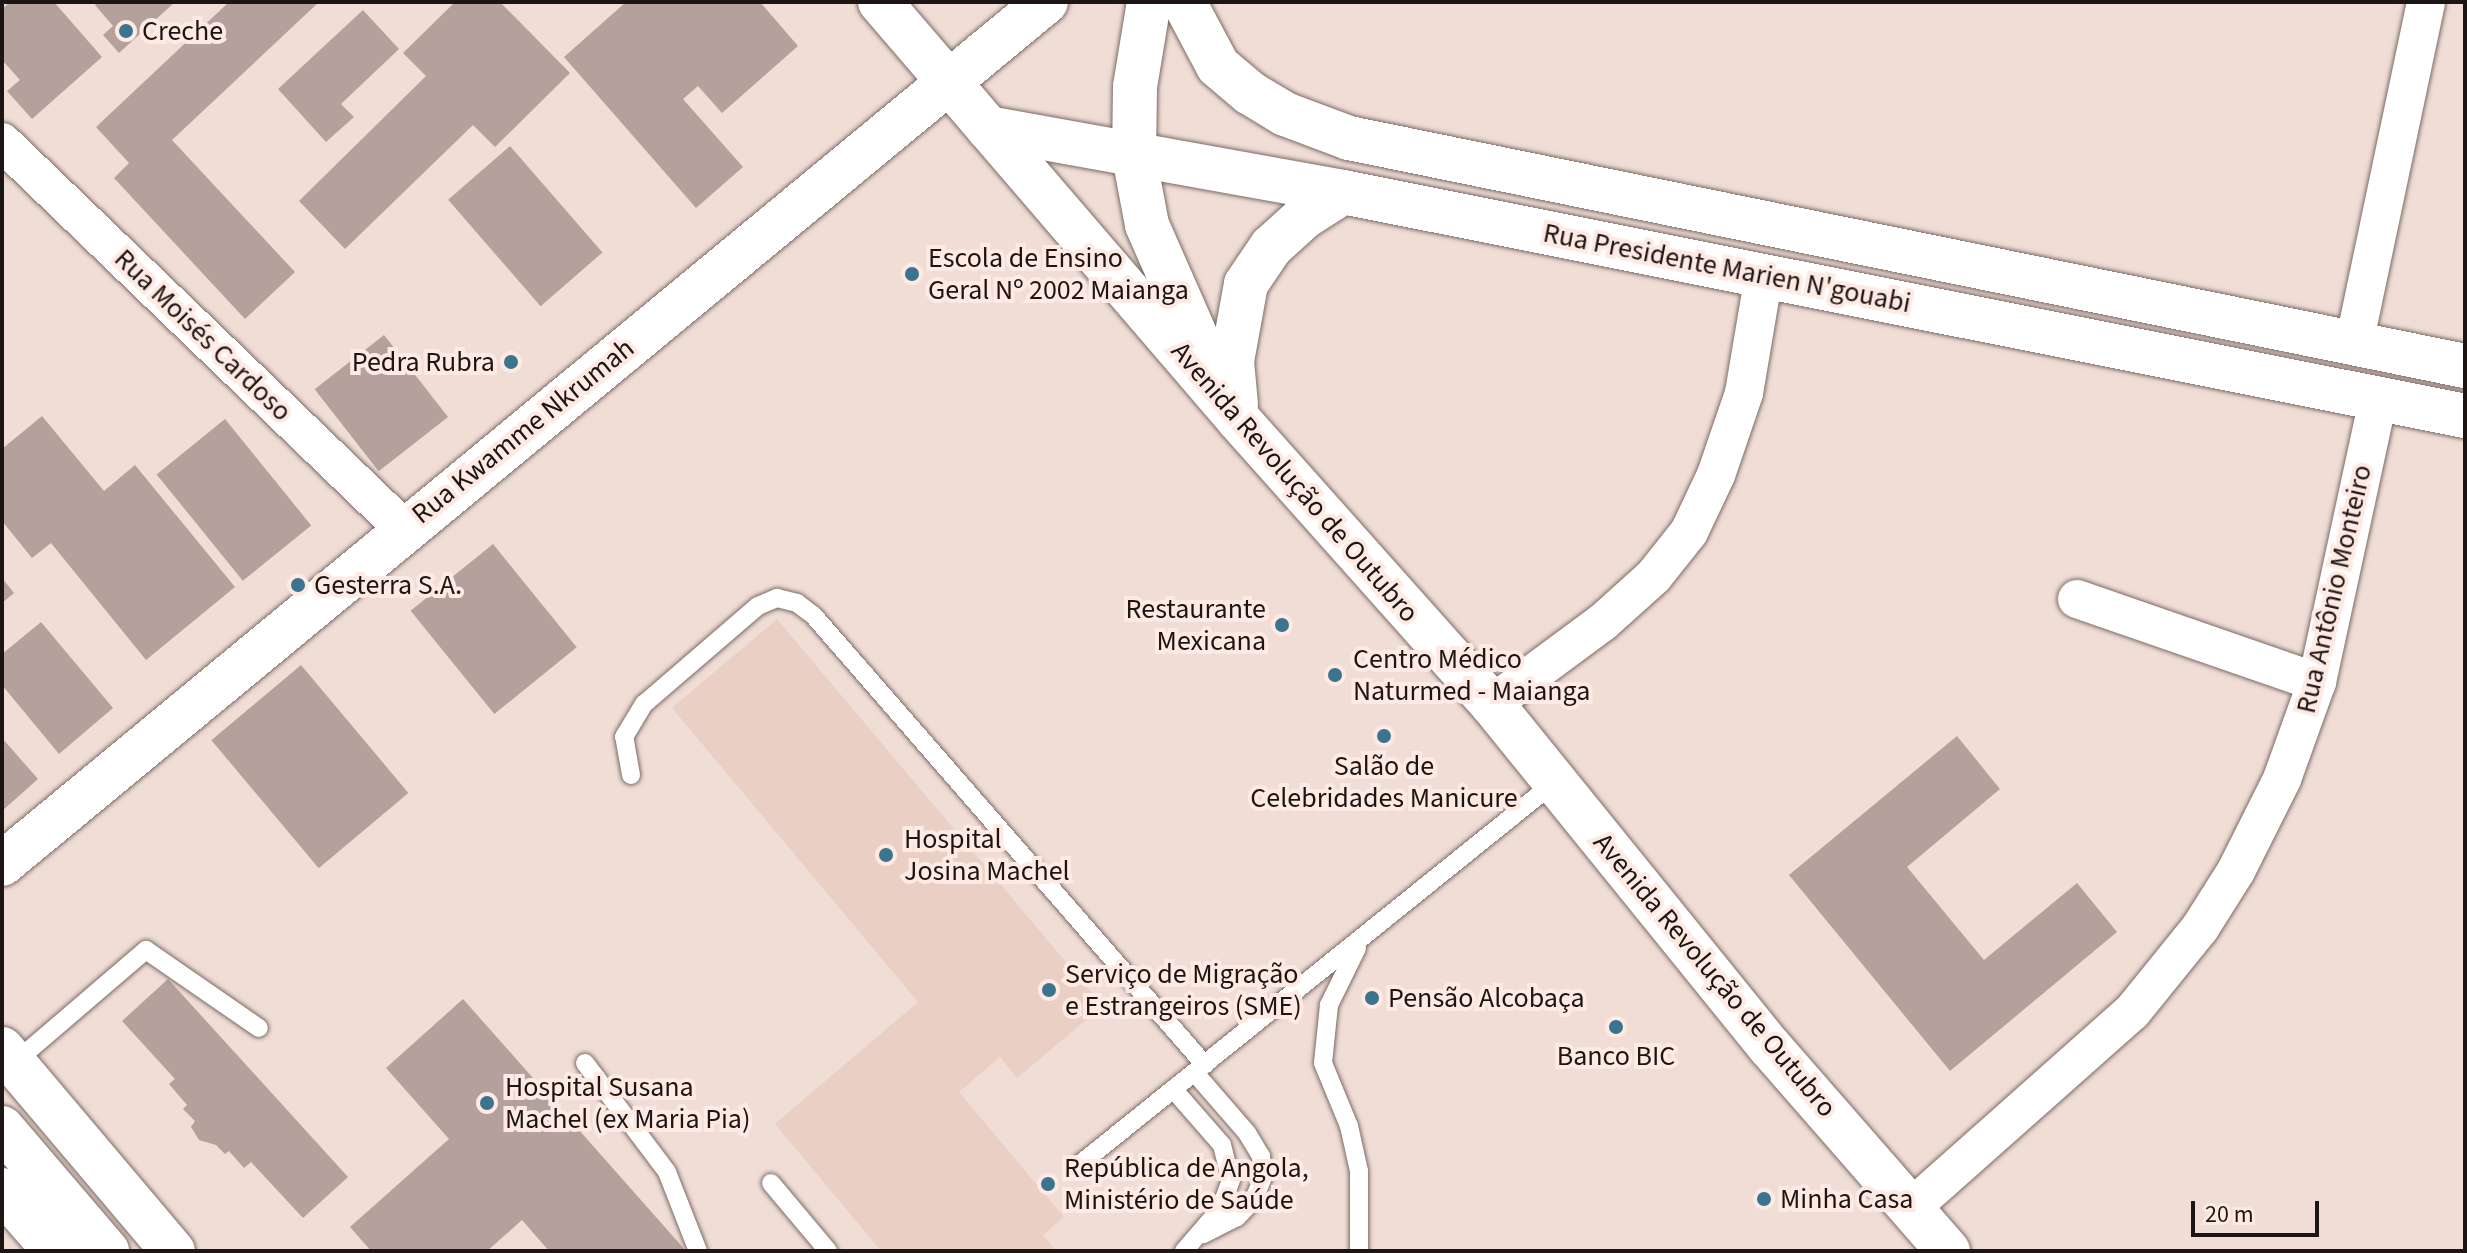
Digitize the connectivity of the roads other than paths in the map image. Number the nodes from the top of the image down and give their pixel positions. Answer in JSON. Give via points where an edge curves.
{"nodes":[{"id":1,"x":880,"y":2,"type":"edge"},
{"id":2,"x":1046,"y":2,"type":"edge"},
{"id":3,"x":1149,"y":2,"type":"edge"},
{"id":4,"x":1184,"y":2,"type":"edge"},
{"id":5,"x":2426,"y":2,"type":"edge"},
{"id":6,"x":948,"y":82,"type":"junction"},
{"id":7,"x":988,"y":128,"type":"junction"},
{"id":8,"x":2,"y":142,"type":"edge"},
{"id":9,"x":1134,"y":156,"type":"junction"},
{"id":10,"x":1343,"y":192,"type":"junction"},
{"id":11,"x":1764,"y":275,"type":"junction"},
{"id":12,"x":2354,"y":344,"type":"junction"},
{"id":13,"x":2465,"y":366,"type":"edge"},
{"id":14,"x":2378,"y":399,"type":"junction"},
{"id":15,"x":2465,"y":416,"type":"edge"},
{"id":16,"x":1238,"y":419,"type":"junction"},
{"id":17,"x":404,"y":529,"type":"junction"},
{"id":18,"x":2077,"y":599,"type":"dead end"},
{"id":19,"x":2317,"y":682,"type":"junction"},
{"id":20,"x":1492,"y":704,"type":"junction"},
{"id":21,"x":631,"y":775,"type":"dead end"},
{"id":22,"x":1555,"y":782,"type":"junction"},
{"id":23,"x":2,"y":864,"type":"edge"},
{"id":24,"x":1365,"y":936,"type":"junction"},
{"id":25,"x":259,"y":1028,"type":"dead end"},
{"id":26,"x":8,"y":1056,"type":"edge"},
{"id":27,"x":585,"y":1063,"type":"dead end"},
{"id":28,"x":1200,"y":1069,"type":"junction"},
{"id":29,"x":1174,"y":1090,"type":"junction"},
{"id":30,"x":2,"y":1128,"type":"edge"},
{"id":31,"x":1079,"y":1165,"type":"dead end"},
{"id":32,"x":771,"y":1183,"type":"dead end"},
{"id":33,"x":2,"y":1190,"type":"edge"},
{"id":34,"x":1911,"y":1208,"type":"junction"},
{"id":35,"x":1203,"y":1234,"type":"junction"},
{"id":36,"x":55,"y":1251,"type":"edge"},
{"id":37,"x":107,"y":1251,"type":"edge"},
{"id":38,"x":173,"y":1251,"type":"edge"},
{"id":39,"x":698,"y":1251,"type":"edge"},
{"id":40,"x":828,"y":1251,"type":"edge"},
{"id":41,"x":1184,"y":1251,"type":"edge"},
{"id":42,"x":1359,"y":1251,"type":"edge"},
{"id":43,"x":1948,"y":1251,"type":"edge"}],
"edges":[{"from":1,"to":6,"type":"street","name":"Avenida Revolução de Outubro"},
{"from":2,"to":6,"type":"street","name":"Rua Kwamme Nkrumah"},
{"from":3,"to":9,"type":"street","via":[[1135,87]]},
{"from":4,"to":12,"type":"street","name":"Rua Presidente Marien N'gouabi","via":[[1218,66],[1250,93],[1285,114],[1349,138]]},
{"from":5,"to":12,"type":"street"},
{"from":6,"to":7,"type":"street","name":"Avenida Revolução de Outubro"},
{"from":6,"to":17,"type":"street","name":"Rua Kwamme Nkrumah"},
{"from":7,"to":9,"type":"street","name":"Rua Presidente Marien N'gouabi"},
{"from":7,"to":16,"type":"street","name":"Avenida Revolução de Outubro"},
{"from":8,"to":17,"type":"street","name":"Rua Moisés Cardoso"},
{"from":9,"to":10,"type":"street","name":"Rua Presidente Marien N'gouabi"},
{"from":9,"to":16,"type":"street","via":[[1147,225]]},
{"from":10,"to":11,"type":"street","name":"Rua Presidente Marien N'gouabi"},
{"from":10,"to":16,"type":"street","via":[[1271,247],[1246,284],[1232,361]]},
{"from":11,"to":14,"type":"street","name":"Rua Presidente Marien N'gouabi"},
{"from":11,"to":20,"type":"street","via":[[1744,393],[1716,475],[1689,532],[1654,576],[1603,622]]},
{"from":12,"to":13,"type":"street","name":"Rua Presidente Marien N'gouabi"},
{"from":14,"to":15,"type":"street","name":"Rua Presidente Marien N'gouabi"},
{"from":14,"to":19,"type":"street","name":"Rua Antônio Monteiro"},
{"from":16,"to":20,"type":"street","name":"Avenida Revolução de Outubro"},
{"from":17,"to":23,"type":"street","name":"Rua Kwamme Nkrumah"},
{"from":18,"to":19,"type":"street"},
{"from":19,"to":34,"type":"street","name":"Rua Antônio Monteiro","via":[[2282,779],[2236,871],[2200,928],[2132,1012]]},
{"from":20,"to":22,"type":"street","name":"Avenida Revolução de Outubro"},
{"from":21,"to":28,"type":"lane","via":[[624,737],[644,704],[758,606],[777,598],[797,603],[814,616]]},
{"from":22,"to":24,"type":"lane"},
{"from":22,"to":34,"type":"street","name":"Avenida Revolução de Outubro","via":[[1770,1047]]},
{"from":24,"to":28,"type":"lane"},
{"from":24,"to":42,"type":"lane","via":[[1329,1005],[1323,1063],[1349,1126],[1359,1171]]},
{"from":25,"to":26,"type":"lane","via":[[146,950]]},
{"from":26,"to":38,"type":"street"},
{"from":27,"to":39,"type":"lane","via":[[667,1172]]},
{"from":28,"to":29,"type":"lane"},
{"from":28,"to":35,"type":"lane","via":[[1261,1156],[1263,1177],[1254,1199],[1237,1217]]},
{"from":29,"to":31,"type":"lane"},
{"from":29,"to":35,"type":"lane","via":[[1230,1161],[1231,1180],[1221,1208]]},
{"from":30,"to":37,"type":"street"},
{"from":32,"to":40,"type":"lane"},
{"from":33,"to":36,"type":"street"},
{"from":34,"to":43,"type":"street","name":"Avenida Revolução de Outubro"},
{"from":35,"to":41,"type":"lane"}]}
